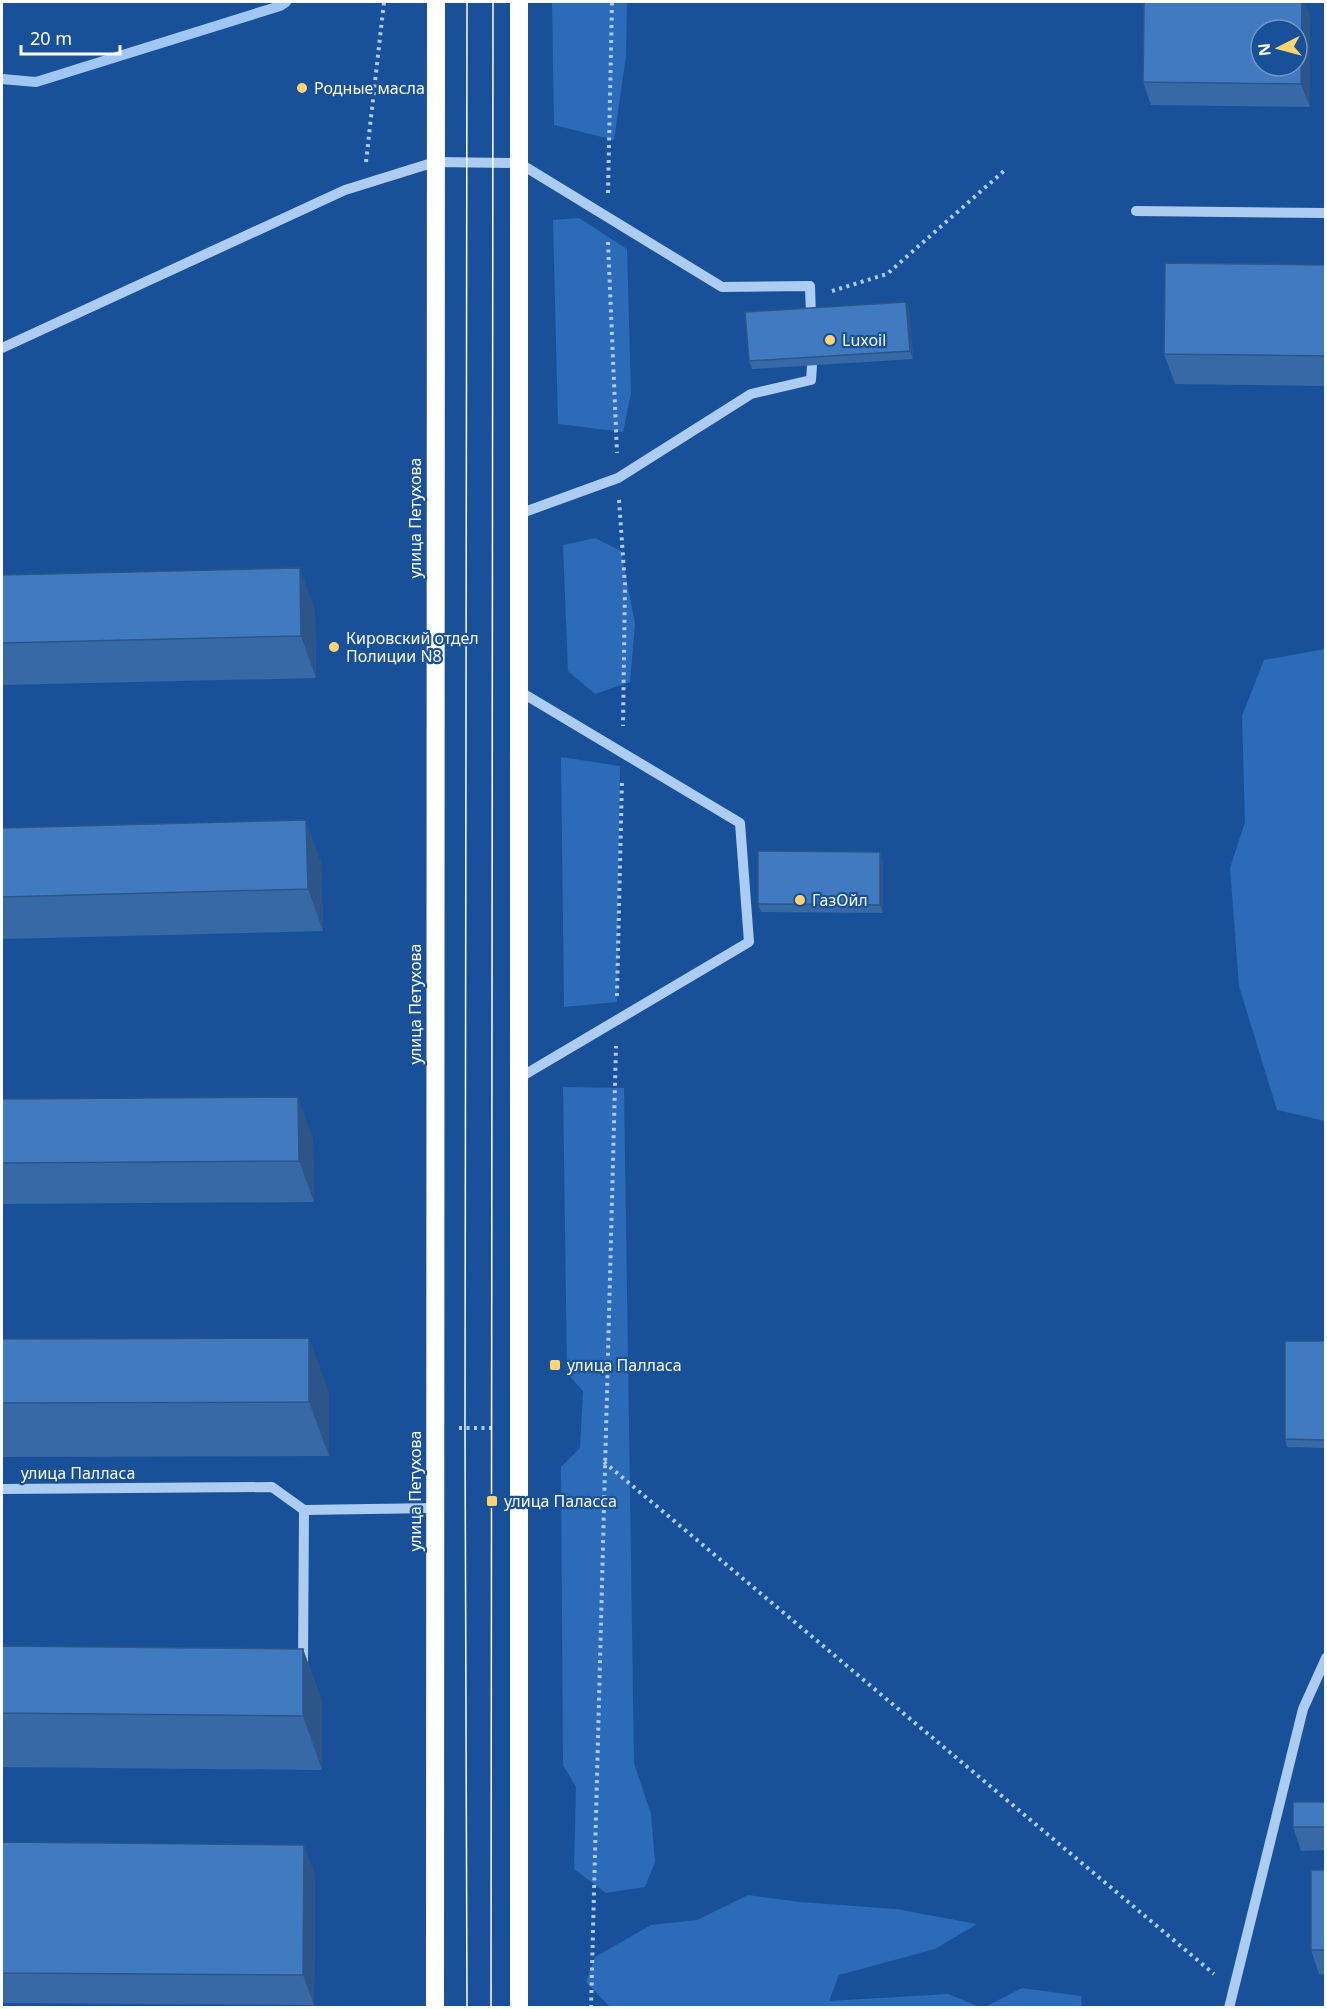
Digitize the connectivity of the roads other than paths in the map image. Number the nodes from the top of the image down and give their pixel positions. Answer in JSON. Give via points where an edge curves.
{"nodes":[{"id":1,"x":436,"y":2,"type":"edge"},
{"id":2,"x":519,"y":2,"type":"edge"},
{"id":3,"x":435,"y":162,"type":"junction"},
{"id":4,"x":519,"y":163,"type":"junction"},
{"id":5,"x":1136,"y":211,"type":"dead end"},
{"id":6,"x":1326,"y":213,"type":"edge"},
{"id":7,"x":811,"y":316,"type":"edge"},
{"id":8,"x":2,"y":348,"type":"edge"},
{"id":9,"x":812,"y":365,"type":"edge"},
{"id":10,"x":519,"y":514,"type":"junction"},
{"id":11,"x":519,"y":692,"type":"junction"},
{"id":12,"x":519,"y":1078,"type":"junction"},
{"id":13,"x":2,"y":1489,"type":"edge"},
{"id":14,"x":435,"y":1509,"type":"junction"},
{"id":15,"x":304,"y":1510,"type":"junction"},
{"id":16,"x":1326,"y":1658,"type":"edge"},
{"id":17,"x":303,"y":1671,"type":"edge"},
{"id":18,"x":435,"y":2007,"type":"edge"},
{"id":19,"x":519,"y":2007,"type":"edge"},
{"id":20,"x":1229,"y":2007,"type":"edge"}],
"edges":[{"from":1,"to":3,"type":"highway","name":"улица Петухова"},
{"from":2,"to":4,"type":"highway"},
{"from":3,"to":4,"type":"street"},
{"from":3,"to":8,"type":"street","via":[[345,190]]},
{"from":3,"to":14,"type":"highway","name":"улица Петухова"},
{"from":4,"to":7,"type":"street","via":[[722,287],[810,286]]},
{"from":4,"to":10,"type":"highway"},
{"from":5,"to":6,"type":"street"},
{"from":9,"to":10,"type":"street","via":[[811,380],[751,394],[618,478]]},
{"from":10,"to":11,"type":"highway"},
{"from":11,"to":12,"type":"highway"},
{"from":11,"to":12,"type":"street","via":[[740,823],[749,942]]},
{"from":12,"to":19,"type":"highway"},
{"from":13,"to":15,"type":"street","name":"улица Палласа","via":[[272,1487]]},
{"from":14,"to":15,"type":"street"},
{"from":14,"to":18,"type":"highway","name":"улица Петухова"},
{"from":15,"to":17,"type":"street"},
{"from":16,"to":20,"type":"street","via":[[1303,1709]]}]}
